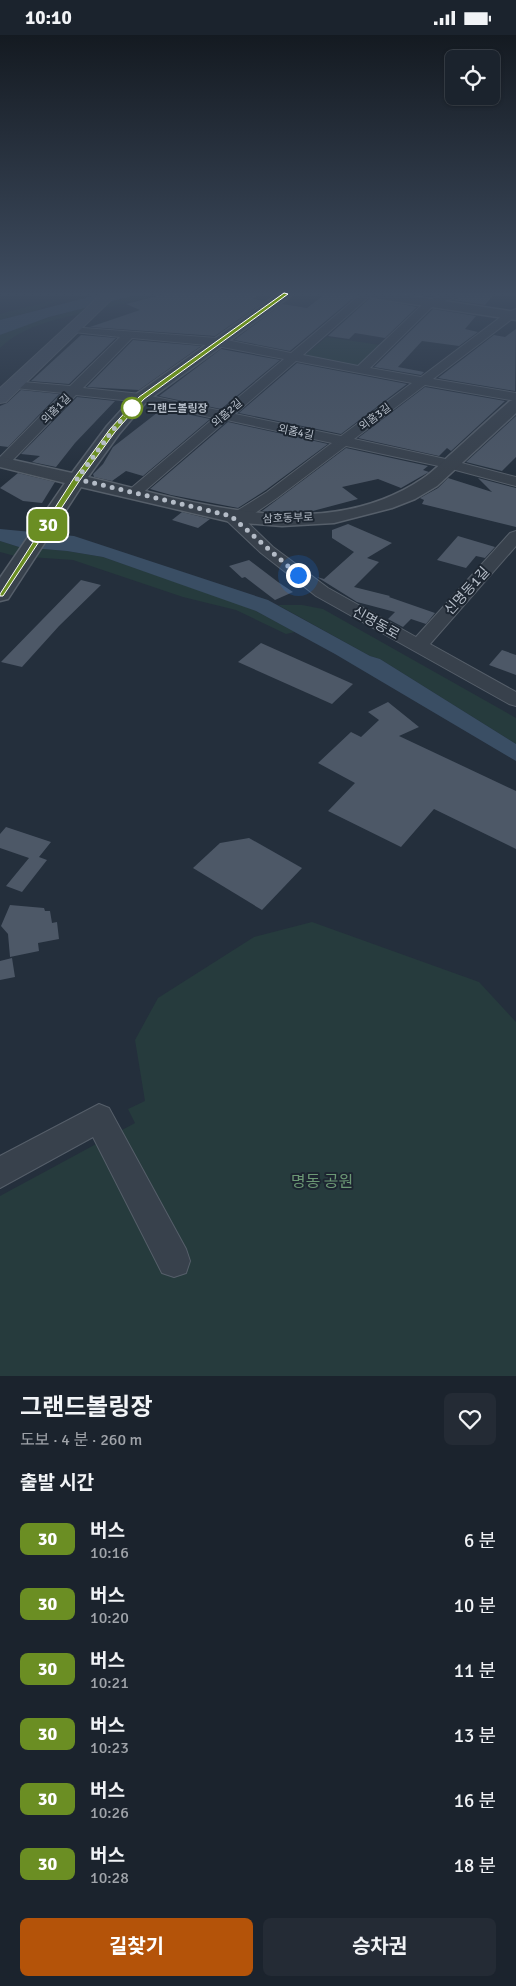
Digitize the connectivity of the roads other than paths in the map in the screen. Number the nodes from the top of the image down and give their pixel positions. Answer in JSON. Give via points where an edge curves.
{"nodes":[{"id":1,"x":35,"y":357,"type":"edge"},
{"id":2,"x":107,"y":357,"type":"edge"},
{"id":3,"x":197,"y":357,"type":"edge"},
{"id":4,"x":292,"y":357,"type":"joint"},
{"id":5,"x":375,"y":357,"type":"edge"},
{"id":6,"x":457,"y":357,"type":"edge"},
{"id":7,"x":361,"y":370,"type":"junction"},
{"id":8,"x":424,"y":381,"type":"junction"},
{"id":9,"x":8,"y":382,"type":"edge"},
{"id":10,"x":75,"y":390,"type":"junction"},
{"id":11,"x":516,"y":397,"type":"edge"},
{"id":12,"x":0,"y":398,"type":"edge"},
{"id":13,"x":141,"y":398,"type":"junction"},
{"id":14,"x":516,"y":404,"type":"edge"},
{"id":15,"x":223,"y":416,"type":"junction"},
{"id":16,"x":343,"y":441,"type":"junction"},
{"id":17,"x":1,"y":462,"type":"edge"},
{"id":18,"x":450,"y":464,"type":"junction"},
{"id":19,"x":77,"y":479,"type":"junction"},
{"id":20,"x":516,"y":482,"type":"edge"},
{"id":21,"x":130,"y":492,"type":"junction"},
{"id":22,"x":59,"y":508,"type":"junction"},
{"id":23,"x":244,"y":521,"type":"junction"},
{"id":24,"x":516,"y":536,"type":"edge"},
{"id":25,"x":0,"y":594,"type":"edge"},
{"id":26,"x":418,"y":646,"type":"junction"},
{"id":27,"x":516,"y":700,"type":"edge"},
{"id":28,"x":0,"y":1173,"type":"edge"},
{"id":29,"x":174,"y":1261,"type":"dead end"}],
"edges":[{"from":1,"to":9,"type":"main road"},
{"from":2,"to":10,"type":"street","name":"외홈1길"},
{"from":3,"to":13,"type":"street"},
{"from":4,"to":7,"type":"street"},
{"from":4,"to":15,"type":"street","name":"외홈2길"},
{"from":5,"to":7,"type":"street"},
{"from":6,"to":8,"type":"street","name":"외홈3길"},
{"from":7,"to":8,"type":"street"},
{"from":8,"to":11,"type":"street"},
{"from":8,"to":16,"type":"street","name":"외홈3길"},
{"from":9,"to":10,"type":"street","name":"외홈4길"},
{"from":9,"to":12,"type":"main road"},
{"from":10,"to":13,"type":"street","name":"외홈4길"},
{"from":10,"to":17,"type":"street","name":"외홈1길"},
{"from":13,"to":15,"type":"street","name":"외홈4길"},
{"from":13,"to":19,"type":"street"},
{"from":14,"to":18,"type":"street","name":"삼호동부로"},
{"from":15,"to":16,"type":"street","name":"외홈4길"},
{"from":15,"to":21,"type":"street","name":"외홈2길"},
{"from":16,"to":18,"type":"street","name":"외홈4길"},
{"from":16,"to":23,"type":"street","name":"외홈3길","via":[[272,495]]},
{"from":17,"to":19,"type":"street","name":"삼호동부로"},
{"from":18,"to":20,"type":"street","name":"외홈4길"},
{"from":18,"to":23,"type":"street","name":"삼호동부로","via":[[416,491],[380,505],[316,517]]},
{"from":19,"to":21,"type":"street","name":"삼호동부로"},
{"from":19,"to":22,"type":"street"},
{"from":21,"to":22,"type":"street","via":[[90,492]]},
{"from":21,"to":23,"type":"street","name":"삼호동부로"},
{"from":22,"to":25,"type":"street"},
{"from":23,"to":26,"type":"street","name":"신명동로","via":[[290,569],[322,592]]},
{"from":24,"to":26,"type":"street","name":"신명동1길"},
{"from":26,"to":27,"type":"street","name":"신명동로"},
{"from":28,"to":29,"type":"street","via":[[99,1118]]}]}
